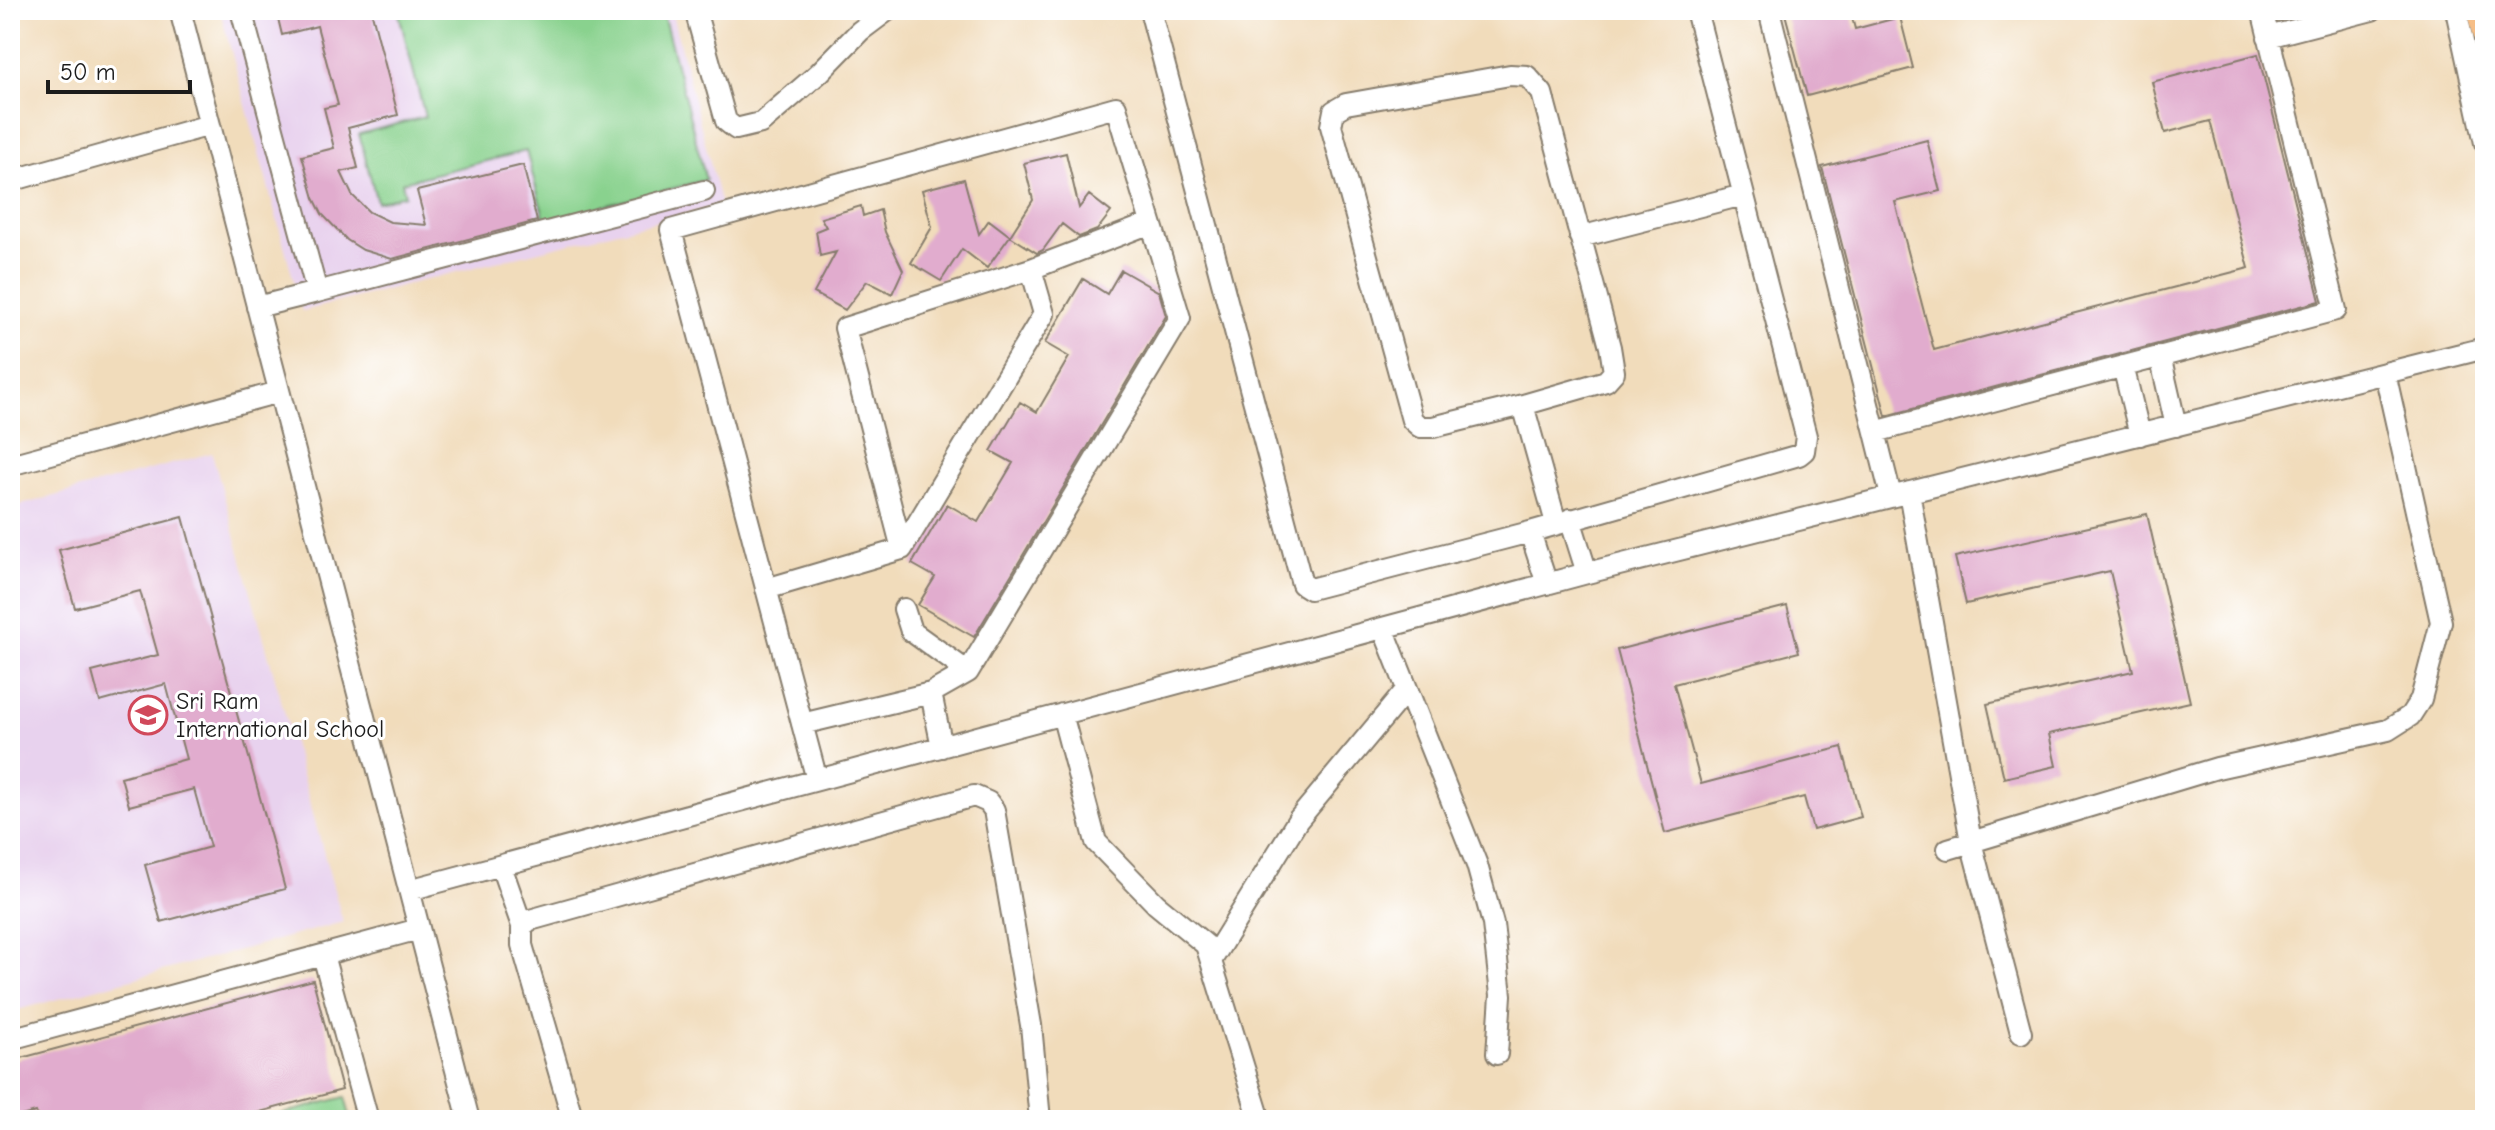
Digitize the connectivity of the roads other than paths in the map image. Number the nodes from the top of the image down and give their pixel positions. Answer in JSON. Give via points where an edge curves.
{"nodes":[{"id":1,"x":180,"y":10,"type":"edge"},
{"id":2,"x":241,"y":10,"type":"edge"},
{"id":3,"x":695,"y":10,"type":"edge"},
{"id":4,"x":888,"y":10,"type":"edge"},
{"id":5,"x":1150,"y":10,"type":"edge"},
{"id":6,"x":1696,"y":10,"type":"edge"},
{"id":7,"x":1769,"y":10,"type":"edge"},
{"id":8,"x":2262,"y":10,"type":"edge"},
{"id":9,"x":2372,"y":10,"type":"edge"},
{"id":10,"x":2456,"y":10,"type":"edge"},
{"id":11,"x":2480,"y":10,"type":"edge"},
{"id":12,"x":2485,"y":32,"type":"edge"},
{"id":13,"x":2268,"y":37,"type":"junction"},
{"id":14,"x":210,"y":125,"type":"junction"},
{"id":15,"x":2485,"y":143,"type":"edge"},
{"id":16,"x":10,"y":181,"type":"edge"},
{"id":17,"x":704,"y":191,"type":"dead end"},
{"id":18,"x":1743,"y":195,"type":"junction"},
{"id":19,"x":1151,"y":223,"type":"junction"},
{"id":20,"x":1580,"y":237,"type":"junction"},
{"id":21,"x":1031,"y":269,"type":"junction"},
{"id":22,"x":317,"y":292,"type":"junction"},
{"id":23,"x":257,"y":307,"type":"junction"},
{"id":24,"x":2485,"y":348,"type":"edge"},
{"id":25,"x":2160,"y":356,"type":"junction"},
{"id":26,"x":2123,"y":366,"type":"junction"},
{"id":27,"x":2385,"y":373,"type":"junction"},
{"id":28,"x":279,"y":392,"type":"junction"},
{"id":29,"x":1523,"y":405,"type":"junction"},
{"id":30,"x":2176,"y":426,"type":"junction"},
{"id":31,"x":1875,"y":432,"type":"junction"},
{"id":32,"x":2140,"y":435,"type":"junction"},
{"id":33,"x":10,"y":465,"type":"edge"},
{"id":34,"x":1900,"y":494,"type":"junction"},
{"id":35,"x":1567,"y":525,"type":"junction"},
{"id":36,"x":1530,"y":532,"type":"junction"},
{"id":37,"x":902,"y":549,"type":"junction"},
{"id":38,"x":1587,"y":573,"type":"junction"},
{"id":39,"x":1547,"y":584,"type":"junction"},
{"id":40,"x":766,"y":589,"type":"junction"},
{"id":41,"x":904,"y":609,"type":"dead end"},
{"id":42,"x":1383,"y":628,"type":"junction"},
{"id":43,"x":968,"y":672,"type":"junction"},
{"id":44,"x":1407,"y":689,"type":"junction"},
{"id":45,"x":931,"y":693,"type":"junction"},
{"id":46,"x":1062,"y":714,"type":"junction"},
{"id":47,"x":802,"y":724,"type":"junction"},
{"id":48,"x":942,"y":747,"type":"junction"},
{"id":49,"x":817,"y":780,"type":"junction"},
{"id":50,"x":1971,"y":842,"type":"junction"},
{"id":51,"x":1948,"y":849,"type":"dead end"},
{"id":52,"x":501,"y":866,"type":"junction"},
{"id":53,"x":409,"y":890,"type":"junction"},
{"id":54,"x":522,"y":926,"type":"junction"},
{"id":55,"x":419,"y":929,"type":"junction"},
{"id":56,"x":323,"y":955,"type":"junction"},
{"id":57,"x":1211,"y":961,"type":"junction"},
{"id":58,"x":2021,"y":1033,"type":"dead end"},
{"id":59,"x":10,"y":1039,"type":"edge"},
{"id":60,"x":1497,"y":1054,"type":"dead end"},
{"id":61,"x":368,"y":1120,"type":"edge"},
{"id":62,"x":469,"y":1120,"type":"edge"},
{"id":63,"x":573,"y":1120,"type":"edge"},
{"id":64,"x":1040,"y":1120,"type":"edge"},
{"id":65,"x":1260,"y":1120,"type":"edge"}],
"edges":[{"from":1,"to":14,"type":"street"},
{"from":2,"to":22,"type":"street"},
{"from":3,"to":4,"type":"street","via":[[726,121],[736,129],[761,123]]},
{"from":5,"to":36,"type":"street","via":[[1303,586],[1310,589]]},
{"from":6,"to":18,"type":"street"},
{"from":7,"to":31,"type":"street"},
{"from":8,"to":13,"type":"street"},
{"from":9,"to":13,"type":"street"},
{"from":10,"to":15,"type":"street"},
{"from":11,"to":12,"type":"main road"},
{"from":13,"to":25,"type":"street","via":[[2336,310]]},
{"from":14,"to":16,"type":"street"},
{"from":14,"to":23,"type":"street"},
{"from":17,"to":22,"type":"street"},
{"from":18,"to":20,"type":"street"},
{"from":18,"to":35,"type":"street","via":[[1806,436],[1804,451]]},
{"from":19,"to":21,"type":"street"},
{"from":19,"to":40,"type":"street","via":[[1116,107],[671,230]]},
{"from":19,"to":43,"type":"street","via":[[1180,318]]},
{"from":20,"to":29,"type":"street","via":[[1614,372],[1606,381]]},
{"from":20,"to":29,"type":"street","via":[[1542,93],[1527,76],[1346,104],[1334,111],[1331,126],[1412,420],[1420,427],[1433,427]]},
{"from":21,"to":37,"type":"street","via":[[1044,314]]},
{"from":21,"to":37,"type":"street","via":[[845,328]]},
{"from":22,"to":23,"type":"street"},
{"from":23,"to":28,"type":"street"},
{"from":24,"to":27,"type":"street"},
{"from":25,"to":26,"type":"street"},
{"from":25,"to":30,"type":"street"},
{"from":26,"to":31,"type":"street"},
{"from":26,"to":32,"type":"street"},
{"from":27,"to":30,"type":"street"},
{"from":27,"to":50,"type":"street","via":[[2441,622],[2421,699],[2410,716],[2388,730],[2217,768]]},
{"from":28,"to":33,"type":"street"},
{"from":28,"to":53,"type":"street"},
{"from":29,"to":35,"type":"street"},
{"from":30,"to":32,"type":"street"},
{"from":31,"to":34,"type":"street"},
{"from":32,"to":34,"type":"street"},
{"from":34,"to":38,"type":"street"},
{"from":34,"to":50,"type":"street"},
{"from":35,"to":36,"type":"street"},
{"from":35,"to":38,"type":"street"},
{"from":36,"to":39,"type":"street"},
{"from":37,"to":40,"type":"street"},
{"from":38,"to":39,"type":"street"},
{"from":39,"to":42,"type":"street"},
{"from":40,"to":47,"type":"street"},
{"from":41,"to":43,"type":"street","via":[[911,631]]},
{"from":42,"to":44,"type":"street"},
{"from":42,"to":46,"type":"street"},
{"from":43,"to":45,"type":"street"},
{"from":44,"to":57,"type":"street","via":[[1298,820]]},
{"from":44,"to":60,"type":"street","via":[[1477,865],[1493,924],[1500,973]]},
{"from":45,"to":47,"type":"street"},
{"from":45,"to":48,"type":"street"},
{"from":46,"to":48,"type":"street"},
{"from":46,"to":57,"type":"street","via":[[1096,842],[1156,904],[1206,945]]},
{"from":47,"to":49,"type":"street"},
{"from":48,"to":49,"type":"street"},
{"from":49,"to":52,"type":"street"},
{"from":50,"to":51,"type":"street"},
{"from":50,"to":58,"type":"street"},
{"from":52,"to":53,"type":"street"},
{"from":52,"to":54,"type":"street"},
{"from":53,"to":55,"type":"street"},
{"from":54,"to":63,"type":"street","via":[[522,945]]},
{"from":54,"to":64,"type":"street","via":[[974,796],[994,810],[1031,1025]]},
{"from":55,"to":56,"type":"street"},
{"from":55,"to":62,"type":"street"},
{"from":56,"to":59,"type":"street"},
{"from":56,"to":61,"type":"street"},
{"from":57,"to":65,"type":"street"}]}
